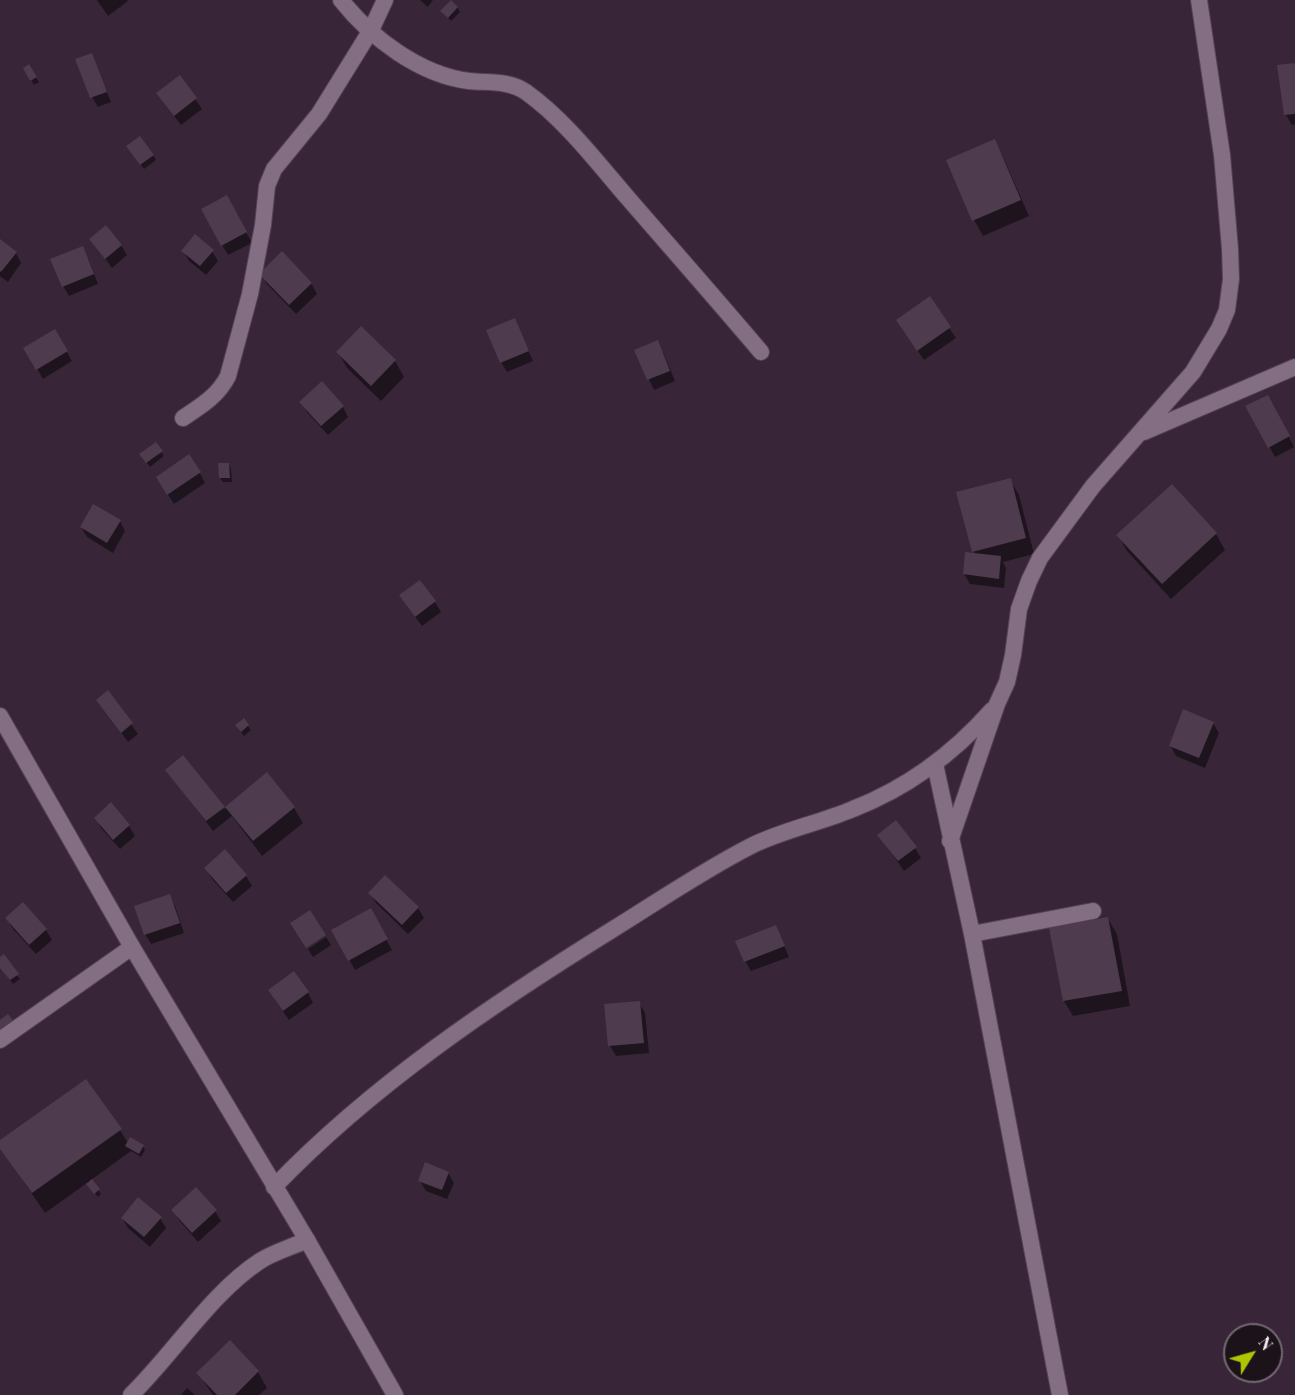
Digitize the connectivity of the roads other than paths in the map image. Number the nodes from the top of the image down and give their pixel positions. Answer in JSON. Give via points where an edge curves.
{"nodes":[{"id":1,"x":341,"y":0,"type":"edge"},
{"id":2,"x":385,"y":0,"type":"edge"},
{"id":3,"x":1199,"y":0,"type":"edge"},
{"id":4,"x":371,"y":30,"type":"junction"},
{"id":5,"x":761,"y":352,"type":"dead end"},
{"id":6,"x":1295,"y":367,"type":"edge"},
{"id":7,"x":183,"y":418,"type":"dead end"},
{"id":8,"x":1139,"y":434,"type":"junction"},
{"id":9,"x":997,"y":704,"type":"junction"},
{"id":10,"x":0,"y":716,"type":"edge"},
{"id":11,"x":935,"y":764,"type":"junction"},
{"id":12,"x":950,"y":841,"type":"junction"},
{"id":13,"x":1093,"y":911,"type":"dead end"},
{"id":14,"x":972,"y":934,"type":"junction"},
{"id":15,"x":132,"y":947,"type":"junction"},
{"id":16,"x":0,"y":1040,"type":"edge"},
{"id":17,"x":274,"y":1187,"type":"junction"},
{"id":18,"x":307,"y":1240,"type":"junction"},
{"id":19,"x":131,"y":1395,"type":"edge"},
{"id":20,"x":395,"y":1395,"type":"edge"},
{"id":21,"x":1060,"y":1395,"type":"edge"}],
"edges":[{"from":1,"to":4,"type":"street"},
{"from":2,"to":4,"type":"street"},
{"from":3,"to":8,"type":"street","via":[[1222,155],[1231,279],[1227,310],[1193,372]]},
{"from":4,"to":5,"type":"street","via":[[419,67],[445,76],[524,90],[593,158]]},
{"from":4,"to":7,"type":"street","via":[[318,114],[274,169],[267,186],[250,294],[228,376],[212,398]]},
{"from":6,"to":8,"type":"street"},
{"from":8,"to":9,"type":"street","via":[[1093,486],[1040,558],[1019,609],[1007,682]]},
{"from":9,"to":11,"type":"street"},
{"from":9,"to":12,"type":"street"},
{"from":10,"to":15,"type":"street"},
{"from":11,"to":12,"type":"street"},
{"from":11,"to":17,"type":"street","via":[[877,799],[753,845],[584,948],[387,1084]]},
{"from":12,"to":14,"type":"street"},
{"from":13,"to":14,"type":"street"},
{"from":14,"to":21,"type":"street"},
{"from":15,"to":16,"type":"street"},
{"from":15,"to":17,"type":"street"},
{"from":17,"to":18,"type":"street"},
{"from":18,"to":19,"type":"street","via":[[262,1260],[232,1282]]},
{"from":18,"to":20,"type":"street"}]}
